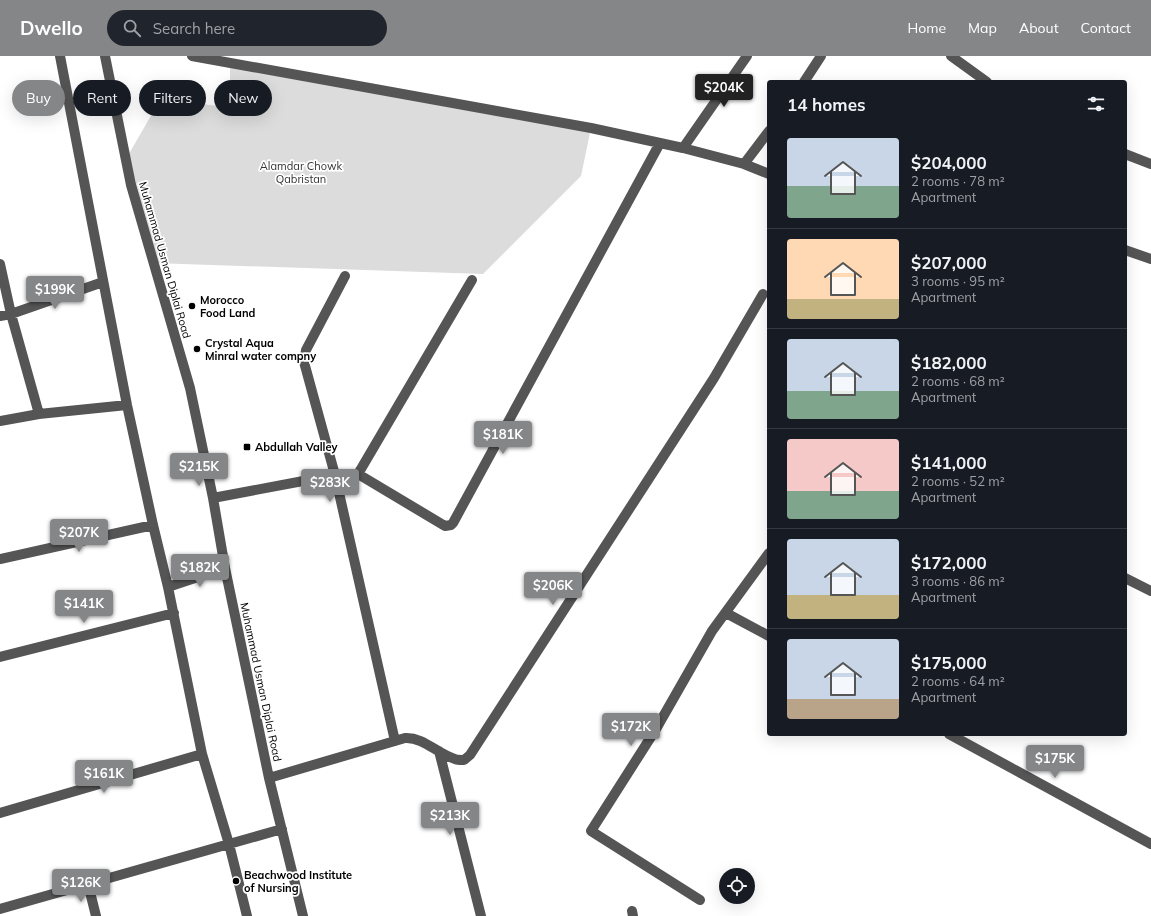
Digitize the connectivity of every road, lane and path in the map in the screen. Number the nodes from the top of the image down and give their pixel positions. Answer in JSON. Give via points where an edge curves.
{"nodes":[{"id":1,"x":60,"y":56,"type":"edge"},
{"id":2,"x":105,"y":56,"type":"edge"},
{"id":3,"x":192,"y":56,"type":"edge"},
{"id":4,"x":747,"y":56,"type":"edge"},
{"id":5,"x":821,"y":56,"type":"edge"},
{"id":6,"x":951,"y":56,"type":"edge"},
{"id":7,"x":805,"y":80,"type":"edge"},
{"id":8,"x":984,"y":80,"type":"edge"},
{"id":9,"x":767,"y":134,"type":"edge"},
{"id":10,"x":660,"y":142,"type":"junction"},
{"id":11,"x":683,"y":148,"type":"junction"},
{"id":12,"x":1127,"y":155,"type":"edge"},
{"id":13,"x":744,"y":164,"type":"junction"},
{"id":14,"x":1151,"y":164,"type":"edge"},
{"id":15,"x":767,"y":173,"type":"edge"},
{"id":16,"x":1127,"y":251,"type":"edge"},
{"id":17,"x":1151,"y":259,"type":"edge"},
{"id":18,"x":0,"y":264,"type":"edge"},
{"id":19,"x":345,"y":276,"type":"dead end"},
{"id":20,"x":472,"y":280,"type":"dead end"},
{"id":21,"x":104,"y":282,"type":"junction"},
{"id":22,"x":763,"y":294,"type":"dead end"},
{"id":23,"x":11,"y":314,"type":"junction"},
{"id":24,"x":0,"y":316,"type":"edge"},
{"id":25,"x":127,"y":405,"type":"junction"},
{"id":26,"x":39,"y":414,"type":"junction"},
{"id":27,"x":0,"y":421,"type":"edge"},
{"id":28,"x":358,"y":474,"type":"junction"},
{"id":29,"x":335,"y":475,"type":"junction"},
{"id":30,"x":213,"y":498,"type":"junction"},
{"id":31,"x":153,"y":525,"type":"junction"},
{"id":32,"x":767,"y":556,"type":"edge"},
{"id":33,"x":0,"y":559,"type":"edge"},
{"id":34,"x":225,"y":568,"type":"junction"},
{"id":35,"x":1127,"y":579,"type":"edge"},
{"id":36,"x":168,"y":587,"type":"junction"},
{"id":37,"x":1151,"y":590,"type":"edge"},
{"id":38,"x":174,"y":613,"type":"junction"},
{"id":39,"x":726,"y":613,"type":"junction"},
{"id":40,"x":767,"y":635,"type":"edge"},
{"id":41,"x":0,"y":657,"type":"edge"},
{"id":42,"x":953,"y":736,"type":"edge"},
{"id":43,"x":394,"y":741,"type":"junction"},
{"id":44,"x":439,"y":751,"type":"junction"},
{"id":45,"x":202,"y":754,"type":"junction"},
{"id":46,"x":269,"y":778,"type":"junction"},
{"id":47,"x":0,"y":813,"type":"edge"},
{"id":48,"x":282,"y":829,"type":"junction"},
{"id":49,"x":230,"y":844,"type":"junction"},
{"id":50,"x":1151,"y":844,"type":"edge"},
{"id":51,"x":88,"y":884,"type":"junction"},
{"id":52,"x":700,"y":900,"type":"dead end"},
{"id":53,"x":0,"y":909,"type":"edge"},
{"id":54,"x":96,"y":916,"type":"edge"},
{"id":55,"x":247,"y":916,"type":"edge"},
{"id":56,"x":303,"y":916,"type":"edge"},
{"id":57,"x":482,"y":916,"type":"edge"}],
"edges":[{"from":1,"to":21,"type":"street"},
{"from":2,"to":30,"type":"street","name":"Muhammad Usman Diplai Road","via":[[131,185],[190,388]]},
{"from":3,"to":10,"type":"street"},
{"from":4,"to":11,"type":"street"},
{"from":5,"to":7,"type":"street"},
{"from":6,"to":8,"type":"street"},
{"from":9,"to":13,"type":"street"},
{"from":10,"to":11,"type":"street"},
{"from":10,"to":28,"type":"street","via":[[453,523],[446,526]]},
{"from":11,"to":13,"type":"street"},
{"from":12,"to":14,"type":"street"},
{"from":13,"to":15,"type":"street"},
{"from":16,"to":17,"type":"street"},
{"from":18,"to":23,"type":"street"},
{"from":19,"to":29,"type":"street","via":[[306,350],[304,362]]},
{"from":20,"to":28,"type":"street"},
{"from":21,"to":23,"type":"street"},
{"from":21,"to":25,"type":"street"},
{"from":22,"to":44,"type":"street","via":[[714,378],[470,755],[464,760],[454,759]]},
{"from":23,"to":24,"type":"street"},
{"from":23,"to":26,"type":"street"},
{"from":25,"to":26,"type":"street"},
{"from":25,"to":31,"type":"street"},
{"from":26,"to":27,"type":"street"},
{"from":28,"to":29,"type":"street"},
{"from":29,"to":30,"type":"street"},
{"from":29,"to":43,"type":"street"},
{"from":30,"to":34,"type":"street","name":"Muhammad Usman Diplai Road"},
{"from":31,"to":33,"type":"street"},
{"from":31,"to":36,"type":"street"},
{"from":32,"to":39,"type":"street"},
{"from":34,"to":36,"type":"street"},
{"from":34,"to":46,"type":"street","name":"Muhammad Usman Diplai Road"},
{"from":35,"to":37,"type":"street"},
{"from":36,"to":38,"type":"street"},
{"from":38,"to":41,"type":"street"},
{"from":38,"to":45,"type":"street"},
{"from":39,"to":40,"type":"street"},
{"from":39,"to":52,"type":"street","via":[[712,631],[656,729],[591,831]]},
{"from":42,"to":50,"type":"street"},
{"from":43,"to":44,"type":"street","via":[[412,738]]},
{"from":43,"to":46,"type":"street"},
{"from":44,"to":57,"type":"street"},
{"from":45,"to":47,"type":"street"},
{"from":45,"to":49,"type":"street"},
{"from":46,"to":48,"type":"street","name":"Muhammad Usman Diplai Road"},
{"from":48,"to":49,"type":"street"},
{"from":48,"to":56,"type":"street","name":"Muhammad Usman Diplai Road"},
{"from":49,"to":51,"type":"street"},
{"from":49,"to":55,"type":"street"},
{"from":51,"to":53,"type":"street"},
{"from":51,"to":54,"type":"street"}]}
